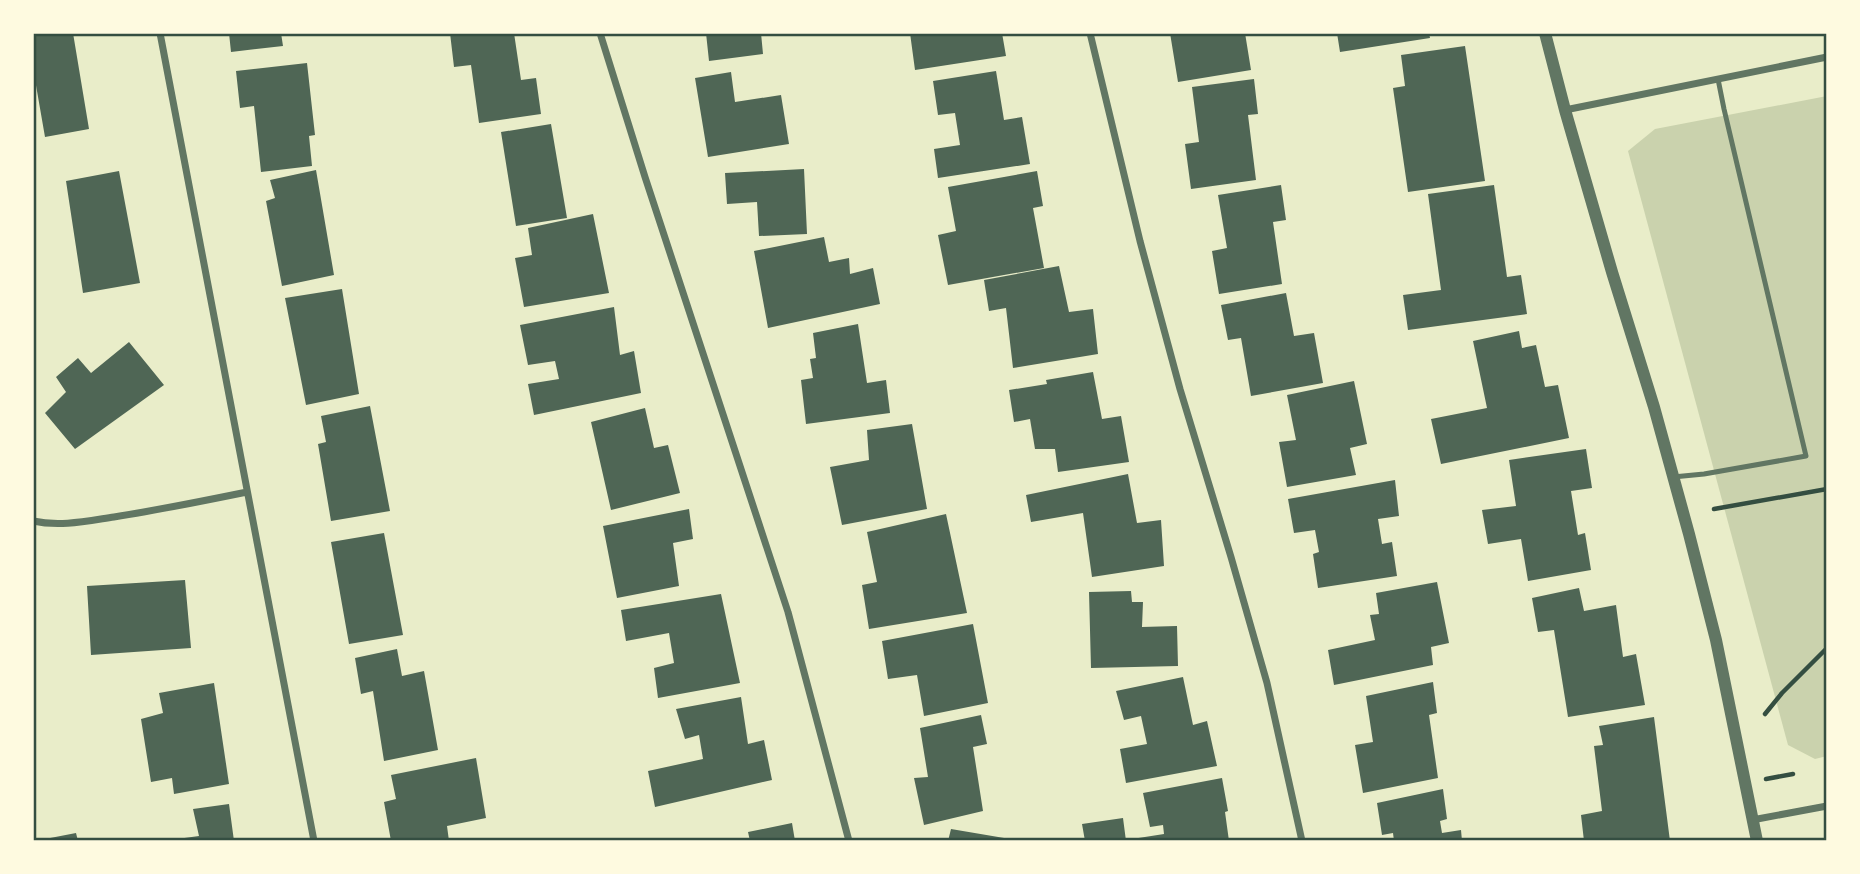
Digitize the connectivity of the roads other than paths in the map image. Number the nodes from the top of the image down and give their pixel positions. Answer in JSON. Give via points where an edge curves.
{"nodes":[{"id":1,"x":160,"y":33,"type":"edge"},
{"id":2,"x":600,"y":33,"type":"edge"},
{"id":3,"x":1090,"y":33,"type":"edge"},
{"id":4,"x":1545,"y":33,"type":"edge"},
{"id":5,"x":1827,"y":57,"type":"edge"},
{"id":6,"x":1718,"y":79,"type":"junction"},
{"id":7,"x":1565,"y":110,"type":"junction"},
{"id":8,"x":1673,"y":477,"type":"junction"},
{"id":9,"x":247,"y":492,"type":"junction"},
{"id":10,"x":33,"y":521,"type":"edge"},
{"id":11,"x":1827,"y":806,"type":"edge"},
{"id":12,"x":1752,"y":820,"type":"junction"},
{"id":13,"x":314,"y":841,"type":"edge"},
{"id":14,"x":849,"y":841,"type":"edge"},
{"id":15,"x":1302,"y":841,"type":"edge"},
{"id":16,"x":1757,"y":841,"type":"edge"}],
"edges":[{"from":1,"to":9,"type":"street"},
{"from":2,"to":14,"type":"street","via":[[788,612]]},
{"from":3,"to":15,"type":"street","via":[[1180,389],[1267,683]]},
{"from":4,"to":7,"type":"street"},
{"from":5,"to":6,"type":"street"},
{"from":6,"to":7,"type":"street"},
{"from":6,"to":8,"type":"lane","via":[[1806,456]]},
{"from":7,"to":8,"type":"street"},
{"from":8,"to":12,"type":"street","via":[[1716,640]]},
{"from":9,"to":10,"type":"street","via":[[71,523]]},
{"from":9,"to":13,"type":"street"},
{"from":11,"to":12,"type":"street"},
{"from":12,"to":16,"type":"street"}]}
